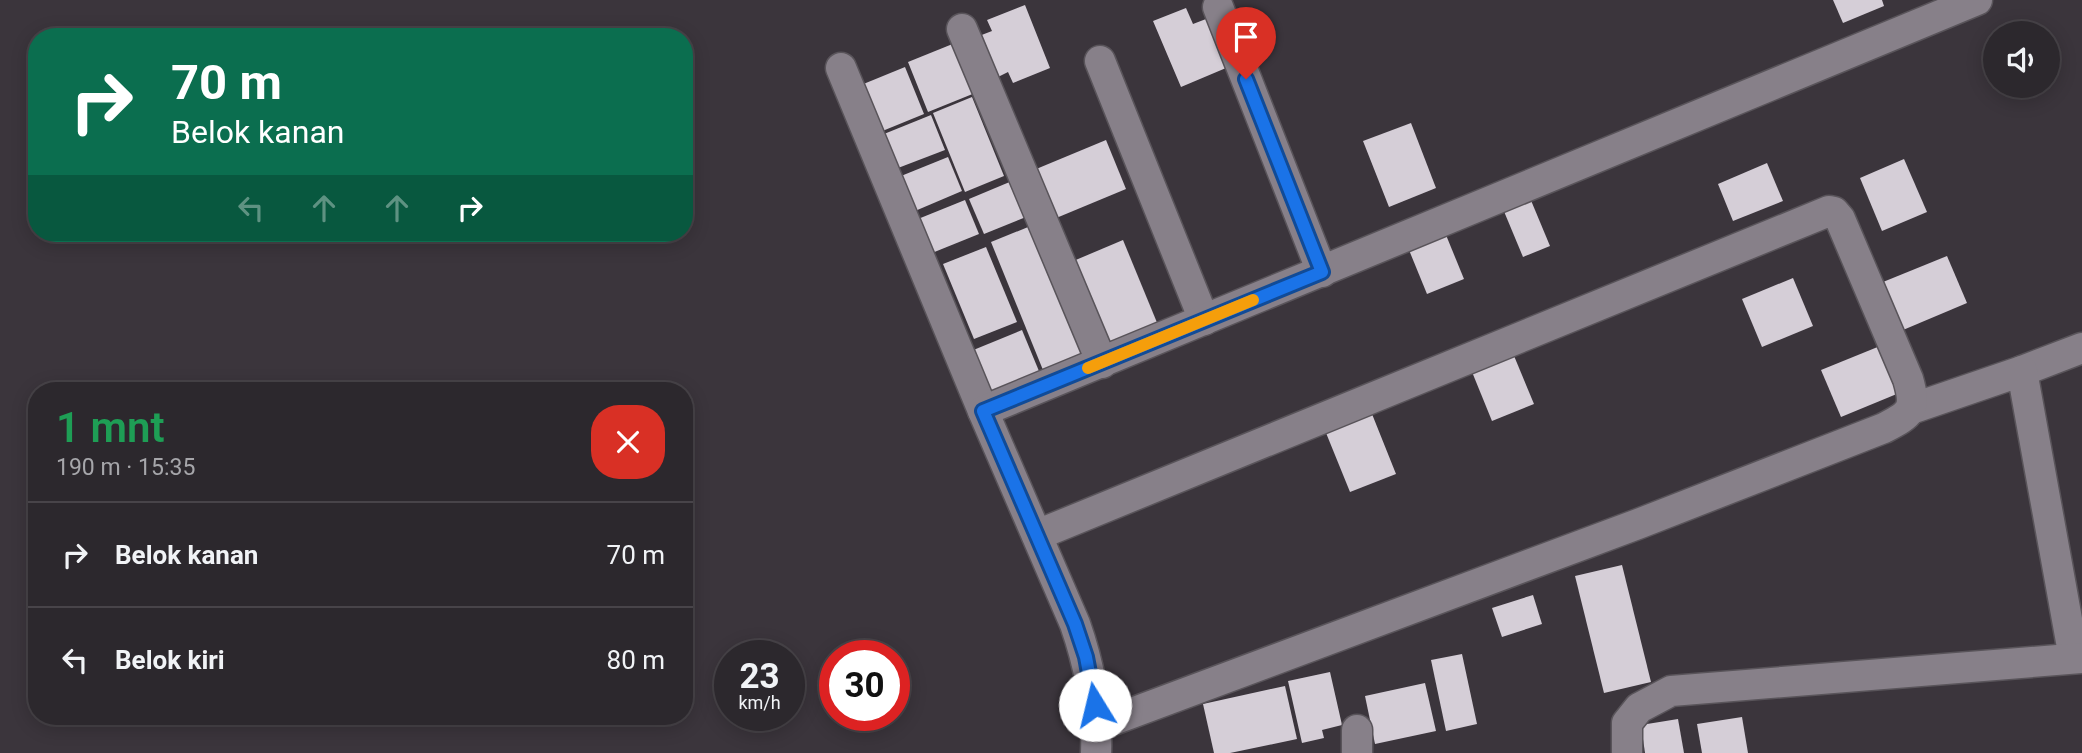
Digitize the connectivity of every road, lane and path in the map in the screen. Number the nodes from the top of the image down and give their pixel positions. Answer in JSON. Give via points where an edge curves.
{"nodes":[{"id":1,"x":1977,"y":0,"type":"edge"},
{"id":2,"x":1218,"y":6,"type":"dead end"},
{"id":3,"x":1924,"y":10,"type":"edge"},
{"id":4,"x":962,"y":29,"type":"dead end"},
{"id":5,"x":1100,"y":61,"type":"dead end"},
{"id":6,"x":841,"y":68,"type":"dead end"},
{"id":7,"x":1322,"y":272,"type":"junction"},
{"id":8,"x":1204,"y":320,"type":"junction"},
{"id":9,"x":2082,"y":348,"type":"edge"},
{"id":10,"x":1102,"y":363,"type":"junction"},
{"id":11,"x":2022,"y":372,"type":"junction"},
{"id":12,"x":1911,"y":409,"type":"junction"},
{"id":13,"x":983,"y":411,"type":"junction"},
{"id":14,"x":1037,"y":535,"type":"junction"},
{"id":15,"x":2078,"y":658,"type":"edge"},
{"id":16,"x":1097,"y":740,"type":"edge"},
{"id":17,"x":1627,"y":753,"type":"edge"}],
"edges":[{"from":1,"to":3,"type":"street"},
{"from":2,"to":7,"type":"street"},
{"from":3,"to":7,"type":"street"},
{"from":4,"to":10,"type":"street"},
{"from":5,"to":8,"type":"street"},
{"from":6,"to":13,"type":"street"},
{"from":7,"to":8,"type":"street"},
{"from":8,"to":10,"type":"street"},
{"from":9,"to":11,"type":"street"},
{"from":10,"to":13,"type":"street"},
{"from":11,"to":12,"type":"street"},
{"from":11,"to":15,"type":"street"},
{"from":12,"to":14,"type":"street","via":[[1908,379],[1840,219],[1829,211]]},
{"from":12,"to":16,"type":"street","via":[[1884,428]]},
{"from":13,"to":14,"type":"street"},
{"from":14,"to":16,"type":"street","via":[[1086,657]]},
{"from":15,"to":17,"type":"street","via":[[1671,691],[1639,708],[1627,723]]}]}
